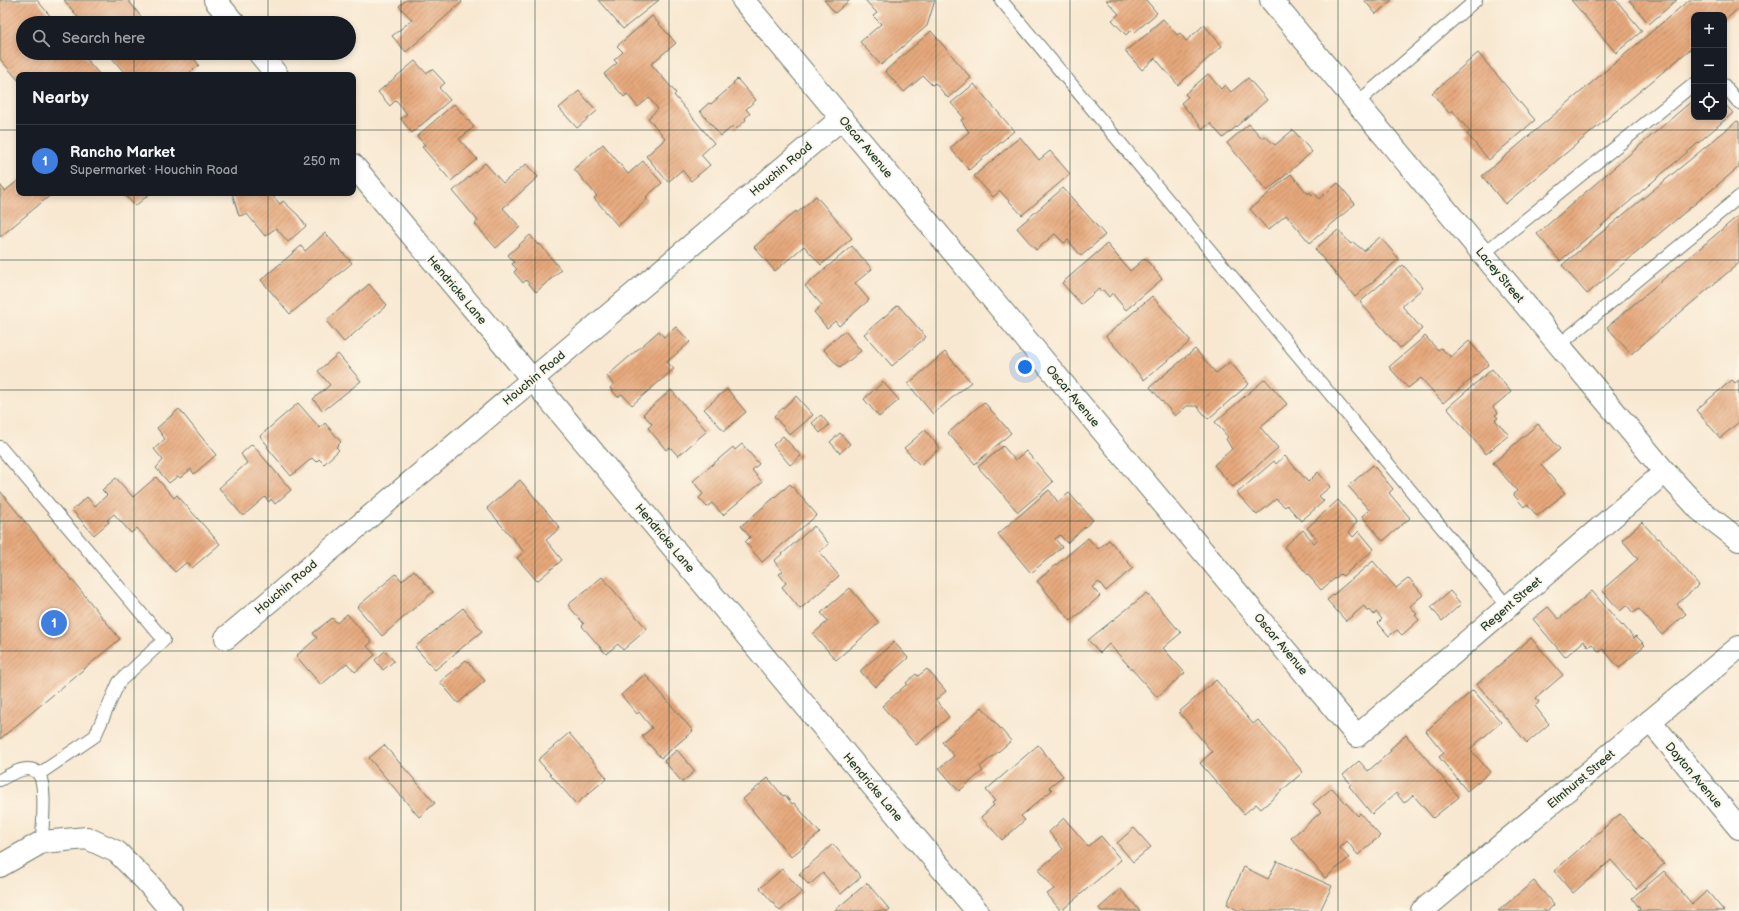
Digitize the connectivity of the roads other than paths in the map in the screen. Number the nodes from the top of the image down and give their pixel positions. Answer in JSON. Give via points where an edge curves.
{"nodes":[{"id":1,"x":215,"y":0,"type":"edge"},
{"id":2,"x":743,"y":0,"type":"edge"},
{"id":3,"x":1001,"y":0,"type":"edge"},
{"id":4,"x":1271,"y":0,"type":"edge"},
{"id":5,"x":1476,"y":0,"type":"edge"},
{"id":6,"x":228,"y":16,"type":"edge"},
{"id":7,"x":265,"y":60,"type":"edge"},
{"id":8,"x":275,"y":72,"type":"edge"},
{"id":9,"x":1691,"y":86,"type":"edge"},
{"id":10,"x":1727,"y":89,"type":"edge"},
{"id":11,"x":1357,"y":103,"type":"junction"},
{"id":12,"x":1739,"y":103,"type":"edge"},
{"id":13,"x":842,"y":118,"type":"junction"},
{"id":14,"x":356,"y":169,"type":"edge"},
{"id":15,"x":1739,"y":197,"type":"edge"},
{"id":16,"x":1483,"y":254,"type":"junction"},
{"id":17,"x":1559,"y":345,"type":"junction"},
{"id":18,"x":532,"y":379,"type":"junction"},
{"id":19,"x":0,"y":447,"type":"edge"},
{"id":20,"x":1665,"y":472,"type":"junction"},
{"id":21,"x":1739,"y":540,"type":"edge"},
{"id":22,"x":1508,"y":607,"type":"junction"},
{"id":23,"x":226,"y":638,"type":"dead end"},
{"id":24,"x":1739,"y":647,"type":"edge"},
{"id":25,"x":1650,"y":721,"type":"junction"},
{"id":26,"x":1357,"y":736,"type":"joint"},
{"id":27,"x":39,"y":774,"type":"junction"},
{"id":28,"x":0,"y":780,"type":"edge"},
{"id":29,"x":1739,"y":828,"type":"edge"},
{"id":30,"x":42,"y":842,"type":"junction"},
{"id":31,"x":0,"y":866,"type":"edge"},
{"id":32,"x":171,"y":911,"type":"edge"},
{"id":33,"x":977,"y":911,"type":"edge"},
{"id":34,"x":1422,"y":911,"type":"edge"}],
"edges":[{"from":1,"to":6,"type":"street"},
{"from":2,"to":13,"type":"street","name":"Oscar Avenue"},
{"from":3,"to":22,"type":"lane"},
{"from":4,"to":11,"type":"street","name":"Lacey Street"},
{"from":5,"to":11,"type":"lane"},
{"from":7,"to":8,"type":"street"},
{"from":9,"to":16,"type":"lane"},
{"from":10,"to":12,"type":"lane"},
{"from":11,"to":16,"type":"street","name":"Lacey Street"},
{"from":13,"to":18,"type":"street","name":"Houchin Road"},
{"from":13,"to":26,"type":"street","name":"Oscar Avenue"},
{"from":14,"to":18,"type":"street","name":"Hendricks Lane"},
{"from":15,"to":17,"type":"lane"},
{"from":16,"to":17,"type":"street","name":"Lacey Street"},
{"from":17,"to":20,"type":"street","name":"Lacey Street"},
{"from":18,"to":23,"type":"street","name":"Houchin Road"},
{"from":18,"to":33,"type":"street","name":"Hendricks Lane"},
{"from":19,"to":27,"type":"lane","via":[[164,640],[119,682],[95,736]]},
{"from":20,"to":21,"type":"street","name":"Lacey Street","via":[[1700,510]]},
{"from":20,"to":22,"type":"street","name":"Regent Street"},
{"from":22,"to":26,"type":"street","name":"Regent Street"},
{"from":24,"to":25,"type":"street","name":"Elmhurst Street"},
{"from":25,"to":29,"type":"street","name":"Dayton Avenue"},
{"from":25,"to":34,"type":"street","name":"Elmhurst Street"},
{"from":27,"to":28,"type":"lane","via":[[34,770],[24,770],[13,772]]},
{"from":27,"to":30,"type":"lane","via":[[43,789]]},
{"from":30,"to":31,"type":"street"},
{"from":30,"to":32,"type":"street","via":[[87,838],[117,852]]}]}
